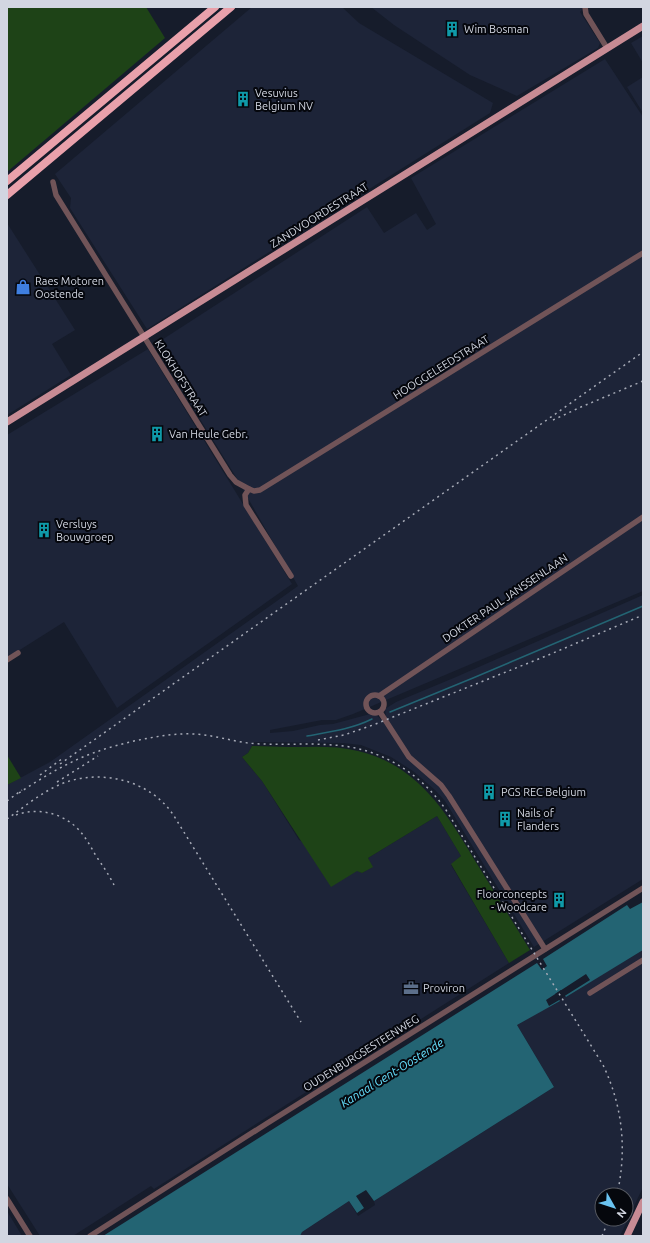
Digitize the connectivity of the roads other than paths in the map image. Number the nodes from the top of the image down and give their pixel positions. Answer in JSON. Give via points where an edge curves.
{"nodes":[{"id":1,"x":215,"y":7,"type":"edge"},
{"id":2,"x":231,"y":7,"type":"edge"},
{"id":3,"x":585,"y":7,"type":"edge"},
{"id":4,"x":643,"y":26,"type":"edge"},
{"id":5,"x":607,"y":48,"type":"junction"},
{"id":6,"x":7,"y":181,"type":"edge"},
{"id":7,"x":53,"y":182,"type":"dead end"},
{"id":8,"x":7,"y":195,"type":"edge"},
{"id":9,"x":643,"y":253,"type":"edge"},
{"id":10,"x":144,"y":337,"type":"junction"},
{"id":11,"x":7,"y":422,"type":"edge"},
{"id":12,"x":248,"y":489,"type":"junction"},
{"id":13,"x":643,"y":518,"type":"edge"},
{"id":14,"x":291,"y":576,"type":"dead end"},
{"id":15,"x":18,"y":653,"type":"dead end"},
{"id":16,"x":7,"y":660,"type":"edge"},
{"id":17,"x":379,"y":696,"type":"junction"},
{"id":18,"x":380,"y":712,"type":"junction"},
{"id":19,"x":643,"y":888,"type":"edge"},
{"id":20,"x":545,"y":949,"type":"junction"},
{"id":21,"x":643,"y":960,"type":"edge"},
{"id":22,"x":590,"y":993,"type":"dead end"},
{"id":23,"x":7,"y":1199,"type":"edge"},
{"id":24,"x":643,"y":1202,"type":"edge"},
{"id":25,"x":30,"y":1236,"type":"edge"},
{"id":26,"x":90,"y":1236,"type":"edge"},
{"id":27,"x":627,"y":1236,"type":"edge"}],
"edges":[{"from":1,"to":6,"type":"highway"},
{"from":2,"to":8,"type":"highway"},
{"from":3,"to":5,"type":"street","via":[[586,14]]},
{"from":4,"to":5,"type":"main road","name":"ZANDVOORDESTRAAT"},
{"from":5,"to":10,"type":"main road","name":"ZANDVOORDESTRAAT"},
{"from":7,"to":10,"type":"street","name":"KLOKHOFSTRAAT","via":[[56,195]]},
{"from":9,"to":12,"type":"street","name":"HOOGGELEEDSTRAAT","via":[[260,490]]},
{"from":10,"to":11,"type":"main road","name":"ZANDVOORDESTRAAT"},
{"from":10,"to":12,"type":"street","name":"KLOKHOFSTRAAT","via":[[230,475]]},
{"from":12,"to":14,"type":"street","via":[[245,495],[246,504]]},
{"from":13,"to":17,"type":"street","name":"DOKTER PAUL JANSSENLAAN"},
{"from":15,"to":16,"type":"street"},
{"from":17,"to":18,"type":"street","name":"DOKTER PAUL JANSSENLAAN","via":[[384,703]]},
{"from":17,"to":18,"type":"street","name":"DOKTER PAUL JANSSENLAAN","via":[[371,696],[366,706],[370,712]]},
{"from":18,"to":20,"type":"street","name":"DOKTER PAUL JANSSENLAAN","via":[[409,757],[450,796]]},
{"from":19,"to":20,"type":"street","name":"OUDENBURGSESTEENWEG"},
{"from":20,"to":26,"type":"street","name":"OUDENBURGSESTEENWEG"},
{"from":21,"to":22,"type":"street"},
{"from":23,"to":25,"type":"street"},
{"from":24,"to":27,"type":"main road"}]}
